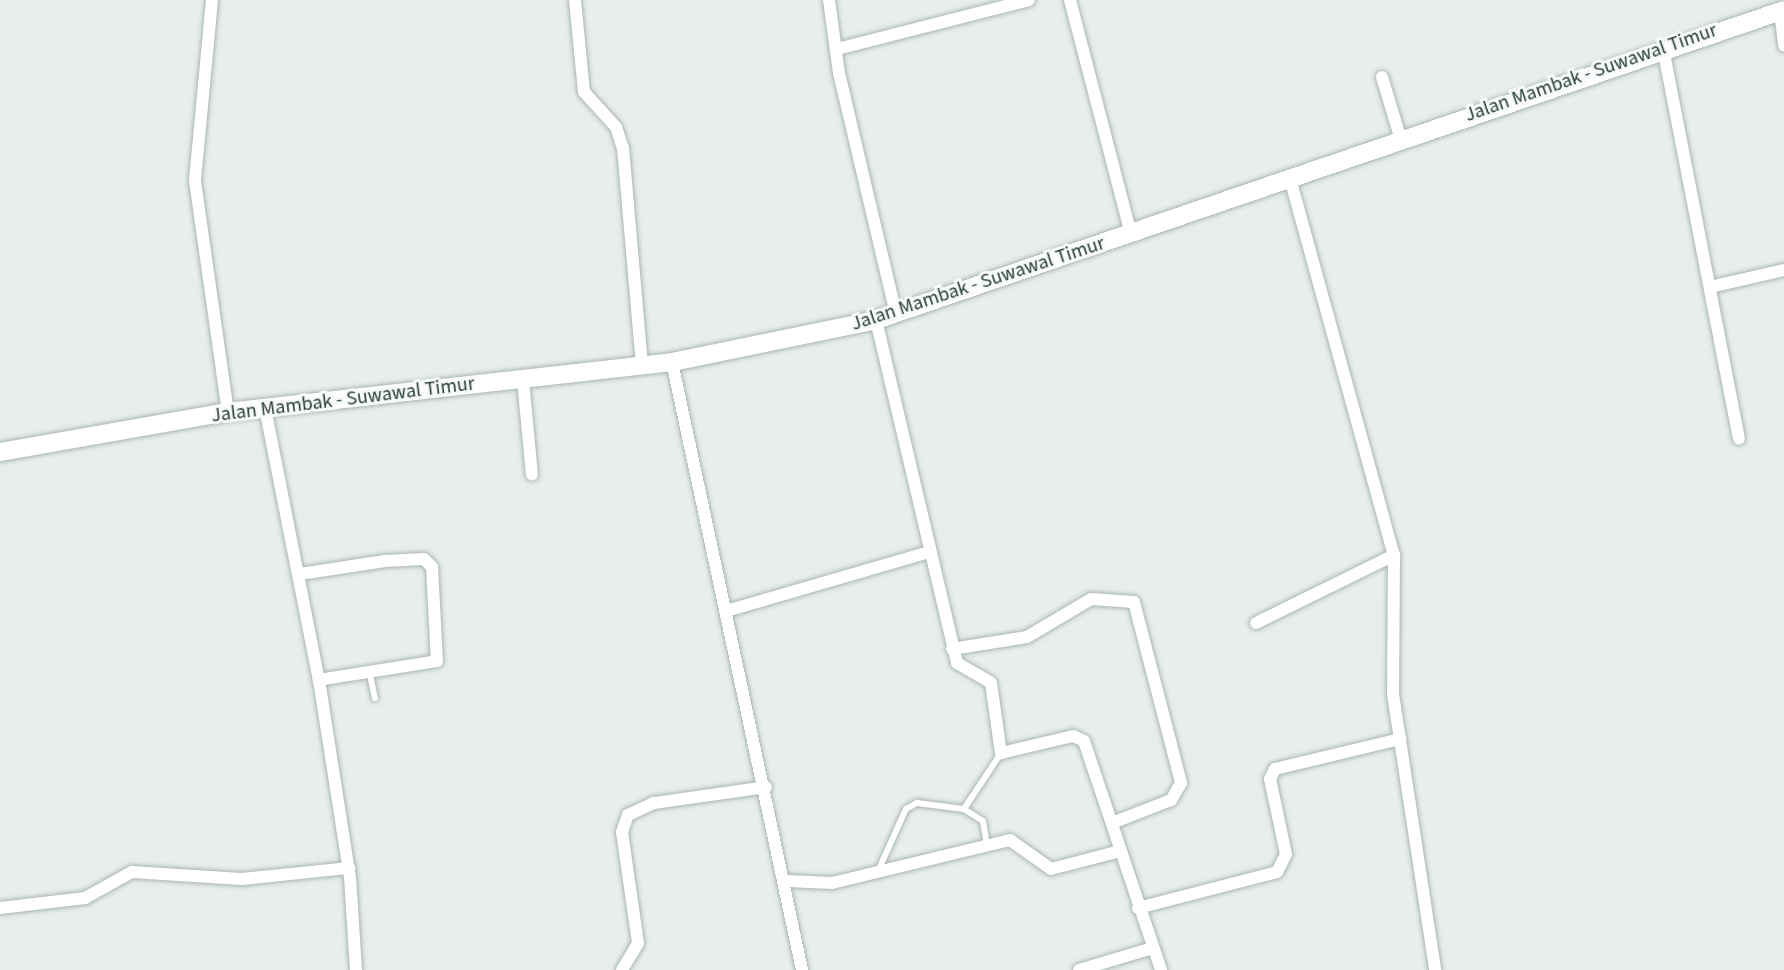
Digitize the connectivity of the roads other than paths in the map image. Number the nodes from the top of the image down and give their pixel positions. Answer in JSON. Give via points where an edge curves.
{"nodes":[{"id":1,"x":212,"y":0,"type":"edge"},
{"id":2,"x":575,"y":0,"type":"edge"},
{"id":3,"x":829,"y":0,"type":"edge"},
{"id":4,"x":1029,"y":0,"type":"edge"},
{"id":5,"x":1071,"y":1,"type":"edge"},
{"id":6,"x":1782,"y":10,"type":"edge"},
{"id":7,"x":1784,"y":46,"type":"edge"},
{"id":8,"x":1663,"y":48,"type":"junction"},
{"id":9,"x":837,"y":49,"type":"junction"},
{"id":10,"x":1382,"y":77,"type":"dead end"},
{"id":11,"x":1401,"y":140,"type":"junction"},
{"id":12,"x":1291,"y":182,"type":"junction"},
{"id":13,"x":1131,"y":234,"type":"junction"},
{"id":14,"x":1784,"y":270,"type":"edge"},
{"id":15,"x":1714,"y":286,"type":"junction"},
{"id":16,"x":896,"y":315,"type":"junction"},
{"id":17,"x":876,"y":320,"type":"junction"},
{"id":18,"x":672,"y":362,"type":"junction"},
{"id":19,"x":642,"y":365,"type":"junction"},
{"id":20,"x":523,"y":380,"type":"junction"},
{"id":21,"x":265,"y":408,"type":"junction"},
{"id":22,"x":228,"y":412,"type":"junction"},
{"id":23,"x":1739,"y":439,"type":"dead end"},
{"id":24,"x":0,"y":452,"type":"edge"},
{"id":25,"x":532,"y":475,"type":"dead end"},
{"id":26,"x":929,"y":552,"type":"junction"},
{"id":27,"x":1394,"y":555,"type":"junction"},
{"id":28,"x":300,"y":574,"type":"junction"},
{"id":29,"x":726,"y":611,"type":"junction"},
{"id":30,"x":1256,"y":623,"type":"dead end"},
{"id":31,"x":952,"y":649,"type":"junction"},
{"id":32,"x":369,"y":670,"type":"junction"},
{"id":33,"x":319,"y":680,"type":"junction"},
{"id":34,"x":375,"y":698,"type":"dead end"},
{"id":35,"x":1400,"y":739,"type":"junction"},
{"id":36,"x":1001,"y":753,"type":"junction"},
{"id":37,"x":766,"y":787,"type":"junction"},
{"id":38,"x":964,"y":809,"type":"junction"},
{"id":39,"x":1112,"y":823,"type":"junction"},
{"id":40,"x":987,"y":846,"type":"junction"},
{"id":41,"x":1120,"y":851,"type":"junction"},
{"id":42,"x":349,"y":868,"type":"junction"},
{"id":43,"x":877,"y":874,"type":"junction"},
{"id":44,"x":787,"y":881,"type":"junction"},
{"id":45,"x":0,"y":908,"type":"edge"},
{"id":46,"x":1138,"y":908,"type":"junction"},
{"id":47,"x":1153,"y":948,"type":"junction"},
{"id":48,"x":356,"y":970,"type":"edge"},
{"id":49,"x":622,"y":970,"type":"edge"},
{"id":50,"x":802,"y":970,"type":"edge"},
{"id":51,"x":1079,"y":970,"type":"edge"},
{"id":52,"x":1161,"y":970,"type":"edge"},
{"id":53,"x":1435,"y":970,"type":"edge"}],
"edges":[{"from":1,"to":22,"type":"street","via":[[195,181]]},
{"from":2,"to":19,"type":"street","via":[[584,92],[616,127],[623,148]]},
{"from":3,"to":9,"type":"street"},
{"from":4,"to":9,"type":"street"},
{"from":5,"to":13,"type":"street"},
{"from":6,"to":7,"type":"street"},
{"from":6,"to":8,"type":"street","name":"Jalan Mambak - Suwawal Timur"},
{"from":8,"to":11,"type":"street","name":"Jalan Mambak - Suwawal Timur"},
{"from":8,"to":15,"type":"street"},
{"from":9,"to":16,"type":"street"},
{"from":10,"to":11,"type":"street"},
{"from":11,"to":12,"type":"street","name":"Jalan Mambak - Suwawal Timur"},
{"from":12,"to":13,"type":"street","name":"Jalan Mambak - Suwawal Timur"},
{"from":12,"to":27,"type":"street"},
{"from":13,"to":16,"type":"street","name":"Jalan Mambak - Suwawal Timur"},
{"from":14,"to":15,"type":"street"},
{"from":15,"to":23,"type":"street"},
{"from":16,"to":17,"type":"street","name":"Jalan Mambak - Suwawal Timur"},
{"from":17,"to":18,"type":"street","name":"Jalan Mambak - Suwawal Timur"},
{"from":17,"to":26,"type":"street"},
{"from":18,"to":19,"type":"street","name":"Jalan Mambak - Suwawal Timur"},
{"from":18,"to":29,"type":"street"},
{"from":19,"to":20,"type":"street","name":"Jalan Mambak - Suwawal Timur"},
{"from":20,"to":21,"type":"street","name":"Jalan Mambak - Suwawal Timur"},
{"from":20,"to":25,"type":"street"},
{"from":21,"to":22,"type":"street","name":"Jalan Mambak - Suwawal Timur"},
{"from":21,"to":28,"type":"street"},
{"from":22,"to":24,"type":"street","name":"Jalan Mambak - Suwawal Timur"},
{"from":26,"to":29,"type":"street"},
{"from":26,"to":31,"type":"street"},
{"from":27,"to":30,"type":"street"},
{"from":27,"to":35,"type":"street","via":[[1390,661]]},
{"from":28,"to":32,"type":"street","via":[[431,563],[437,661]]},
{"from":28,"to":33,"type":"street"},
{"from":29,"to":37,"type":"street"},
{"from":31,"to":36,"type":"street","via":[[960,668],[991,683]]},
{"from":31,"to":39,"type":"street","via":[[1027,637],[1091,599],[1134,602],[1148,631],[1159,710],[1181,783],[1171,800]]},
{"from":32,"to":33,"type":"street"},
{"from":32,"to":34,"type":"lane"},
{"from":33,"to":42,"type":"street"},
{"from":35,"to":46,"type":"street","via":[[1275,769],[1270,779],[1286,854],[1277,872]]},
{"from":35,"to":53,"type":"street"},
{"from":36,"to":38,"type":"lane"},
{"from":36,"to":39,"type":"street","via":[[1073,736],[1084,741]]},
{"from":37,"to":44,"type":"street"},
{"from":37,"to":49,"type":"street","via":[[654,803],[628,815],[622,832],[638,943]]},
{"from":38,"to":40,"type":"lane","via":[[983,821]]},
{"from":38,"to":43,"type":"lane","via":[[917,803],[906,809]]},
{"from":39,"to":41,"type":"street"},
{"from":40,"to":41,"type":"street","via":[[1020,841],[1051,869]]},
{"from":40,"to":43,"type":"street"},
{"from":41,"to":46,"type":"street"},
{"from":42,"to":45,"type":"street","via":[[242,879],[132,872],[85,898]]},
{"from":42,"to":48,"type":"street"},
{"from":43,"to":44,"type":"street"},
{"from":44,"to":50,"type":"street"},
{"from":46,"to":47,"type":"street"},
{"from":47,"to":51,"type":"street"},
{"from":47,"to":52,"type":"street"}]}
